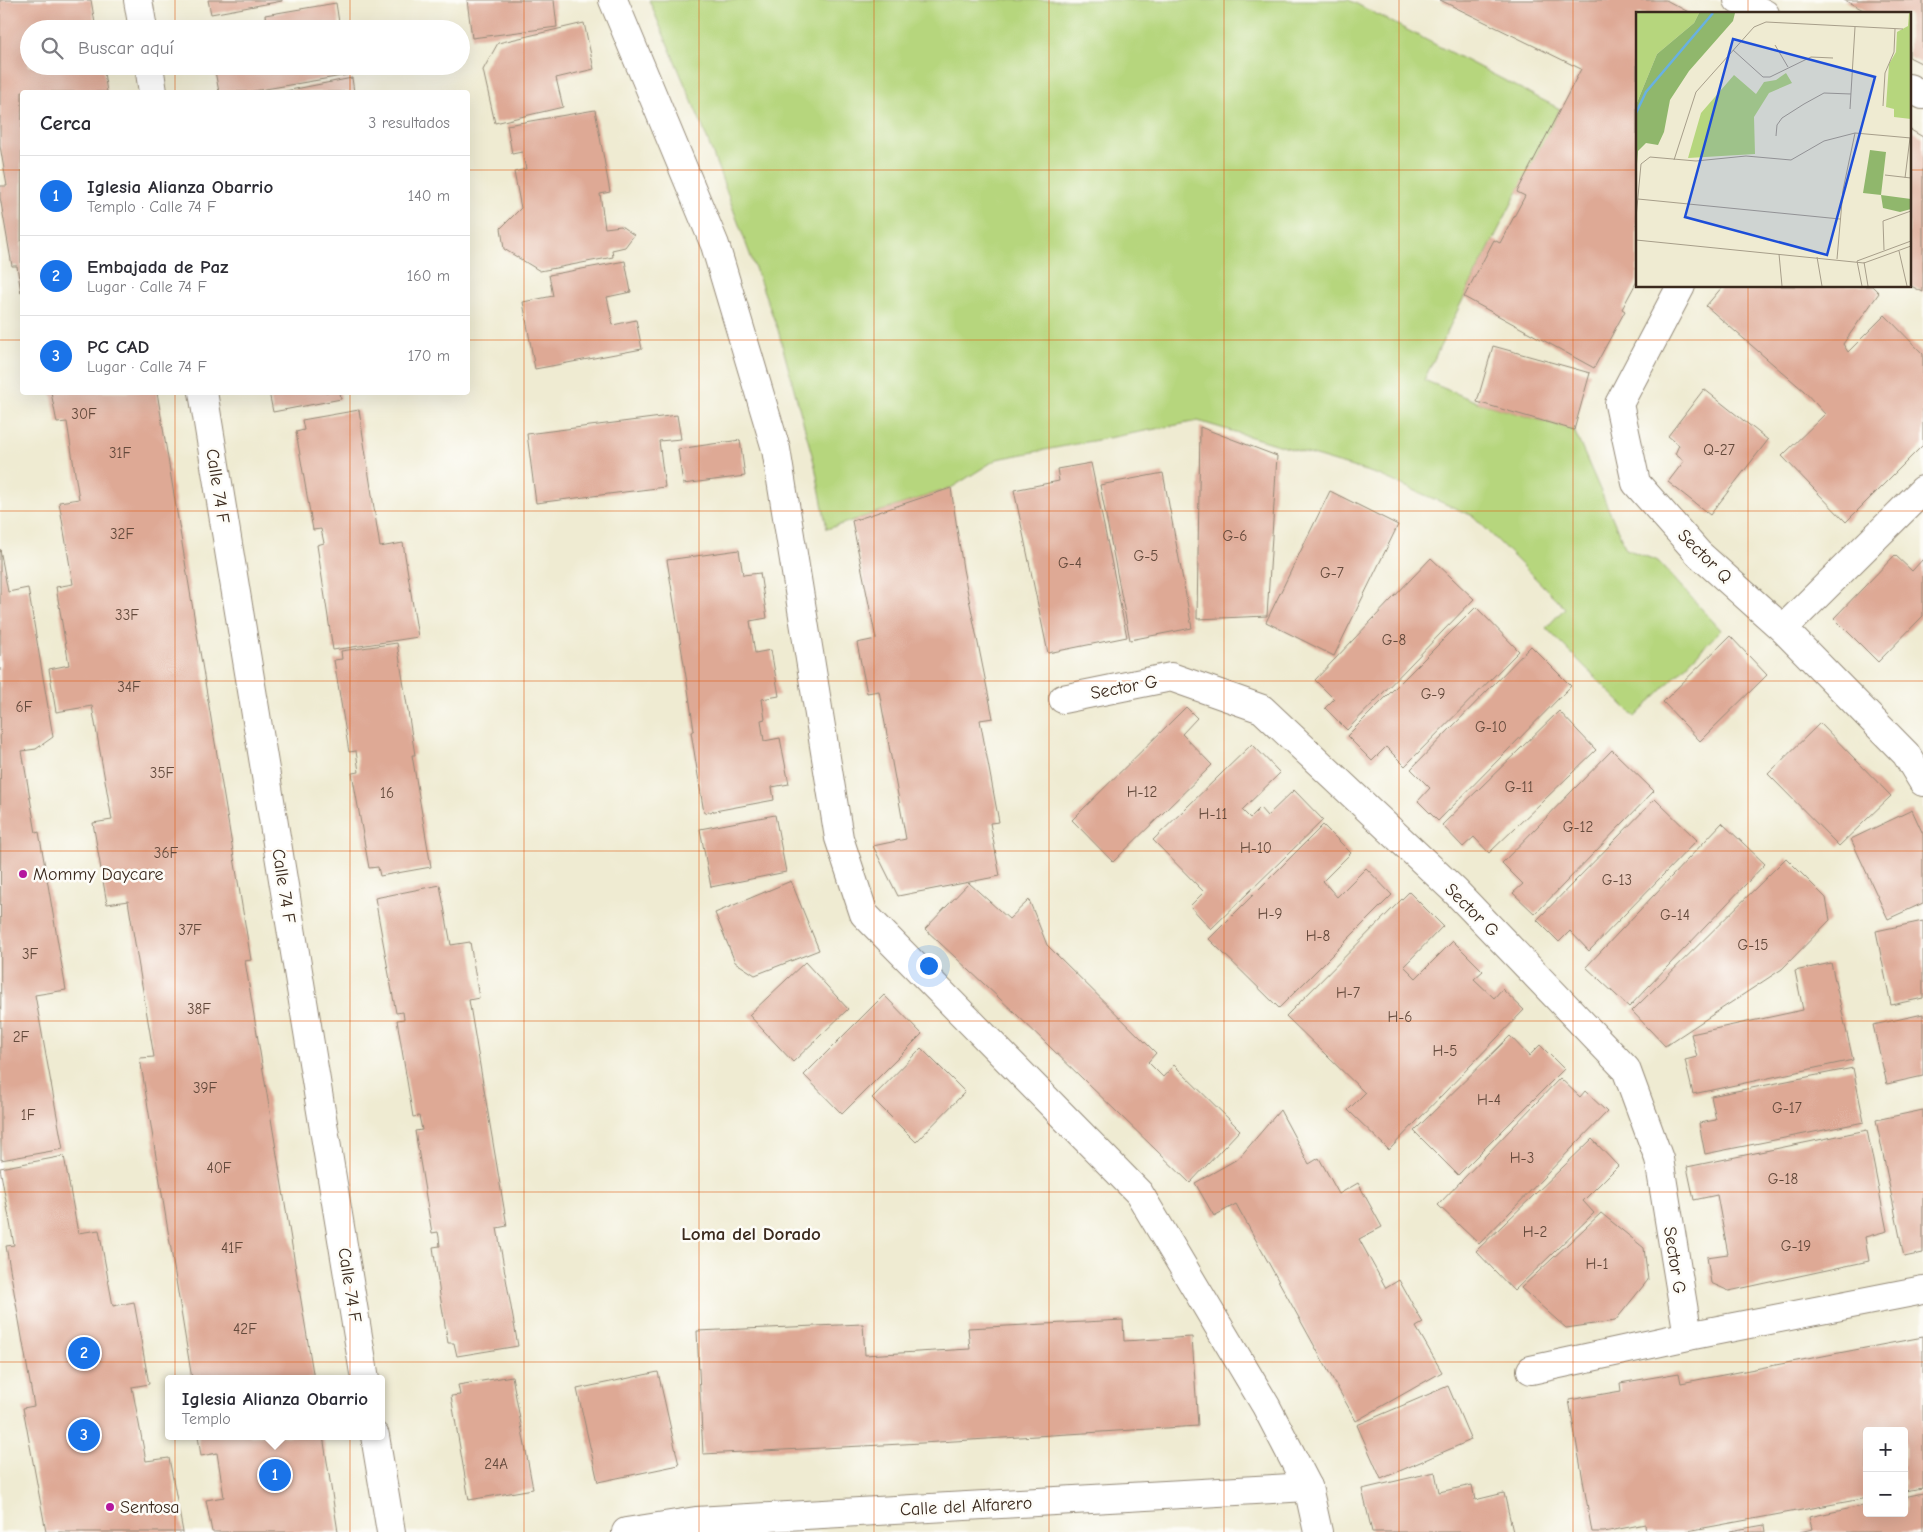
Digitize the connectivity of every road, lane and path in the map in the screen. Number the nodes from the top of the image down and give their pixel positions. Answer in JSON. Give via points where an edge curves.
{"nodes":[{"id":1,"x":138,"y":0,"type":"edge"},
{"id":2,"x":612,"y":0,"type":"edge"},
{"id":3,"x":1738,"y":0,"type":"edge"},
{"id":4,"x":1761,"y":12,"type":"edge"},
{"id":5,"x":141,"y":20,"type":"edge"},
{"id":6,"x":151,"y":75,"type":"edge"},
{"id":7,"x":1910,"y":89,"type":"edge"},
{"id":8,"x":154,"y":90,"type":"edge"},
{"id":9,"x":1923,"y":96,"type":"edge"},
{"id":10,"x":1680,"y":288,"type":"edge"},
{"id":11,"x":203,"y":395,"type":"edge"},
{"id":12,"x":1923,"y":490,"type":"edge"},
{"id":13,"x":1783,"y":629,"type":"junction"},
{"id":14,"x":1062,"y":699,"type":"dead end"},
{"id":15,"x":1923,"y":782,"type":"edge"},
{"id":16,"x":1923,"y":1290,"type":"edge"},
{"id":17,"x":1688,"y":1336,"type":"junction"},
{"id":18,"x":1531,"y":1370,"type":"dead end"},
{"id":19,"x":364,"y":1375,"type":"edge"},
{"id":20,"x":376,"y":1440,"type":"edge"},
{"id":21,"x":1308,"y":1487,"type":"junction"},
{"id":22,"x":391,"y":1532,"type":"edge"},
{"id":23,"x":626,"y":1532,"type":"edge"},
{"id":24,"x":1318,"y":1532,"type":"edge"}],
"edges":[{"from":1,"to":5,"type":"street"},
{"from":2,"to":21,"type":"street","via":[[715,245],[776,449],[839,838],[864,914],[1138,1193],[1266,1406]]},
{"from":3,"to":4,"type":"street"},
{"from":6,"to":8,"type":"street"},
{"from":7,"to":9,"type":"street"},
{"from":10,"to":13,"type":"street","name":"Sector Q","via":[[1619,404],[1636,483],[1700,554]]},
{"from":11,"to":19,"type":"street","name":"Calle 74 F"},
{"from":12,"to":13,"type":"street"},
{"from":13,"to":15,"type":"street","name":"Sector Q","via":[[1906,754]]},
{"from":14,"to":17,"type":"street","name":"Sector G","via":[[1172,677],[1262,710],[1454,891],[1626,1069],[1659,1159]]},
{"from":16,"to":17,"type":"street"},
{"from":17,"to":18,"type":"street"},
{"from":20,"to":22,"type":"street"},
{"from":21,"to":23,"type":"street","name":"Calle del Alfarero","via":[[696,1521]]},
{"from":21,"to":24,"type":"street"}]}
